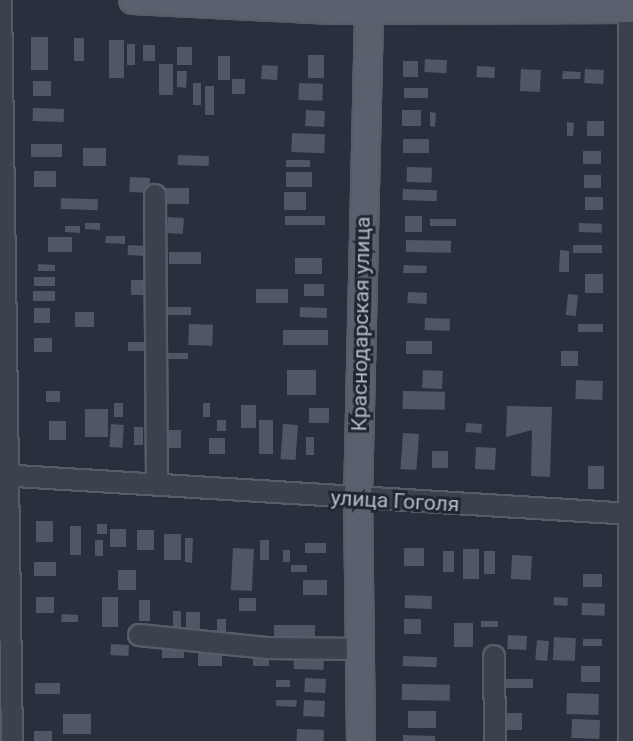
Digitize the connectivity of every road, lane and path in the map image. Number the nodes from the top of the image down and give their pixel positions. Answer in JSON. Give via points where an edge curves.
{"nodes":[{"id":1,"x":1,"y":0,"type":"edge"},
{"id":2,"x":133,"y":0,"type":"edge"},
{"id":3,"x":369,"y":5,"type":"edge"},
{"id":4,"x":631,"y":6,"type":"edge"},
{"id":5,"x":155,"y":195,"type":"dead end"},
{"id":6,"x":3,"y":475,"type":"edge"},
{"id":7,"x":157,"y":485,"type":"junction"},
{"id":8,"x":358,"y":499,"type":"junction"},
{"id":9,"x":633,"y":514,"type":"edge"},
{"id":10,"x":139,"y":635,"type":"dead end"},
{"id":11,"x":360,"y":649,"type":"junction"},
{"id":12,"x":494,"y":656,"type":"dead end"},
{"id":13,"x":12,"y":741,"type":"edge"},
{"id":14,"x":361,"y":741,"type":"edge"},
{"id":15,"x":495,"y":741,"type":"edge"},
{"id":16,"x":628,"y":741,"type":"edge"}],
"edges":[{"from":1,"to":6,"type":"street"},
{"from":2,"to":3,"type":"main road"},
{"from":3,"to":4,"type":"main road"},
{"from":3,"to":8,"type":"main road","name":"Краснодарская улица"},
{"from":4,"to":9,"type":"street"},
{"from":5,"to":7,"type":"street"},
{"from":6,"to":7,"type":"street","name":"улица Гоголя"},
{"from":6,"to":13,"type":"street"},
{"from":7,"to":8,"type":"street","name":"улица Гоголя"},
{"from":8,"to":9,"type":"street","name":"улица Гоголя"},
{"from":8,"to":11,"type":"main road","name":"Краснодарская улица"},
{"from":9,"to":16,"type":"street"},
{"from":10,"to":11,"type":"street","via":[[268,648]]},
{"from":11,"to":14,"type":"main road","name":"Краснодарская улица"},
{"from":12,"to":15,"type":"street"}]}
